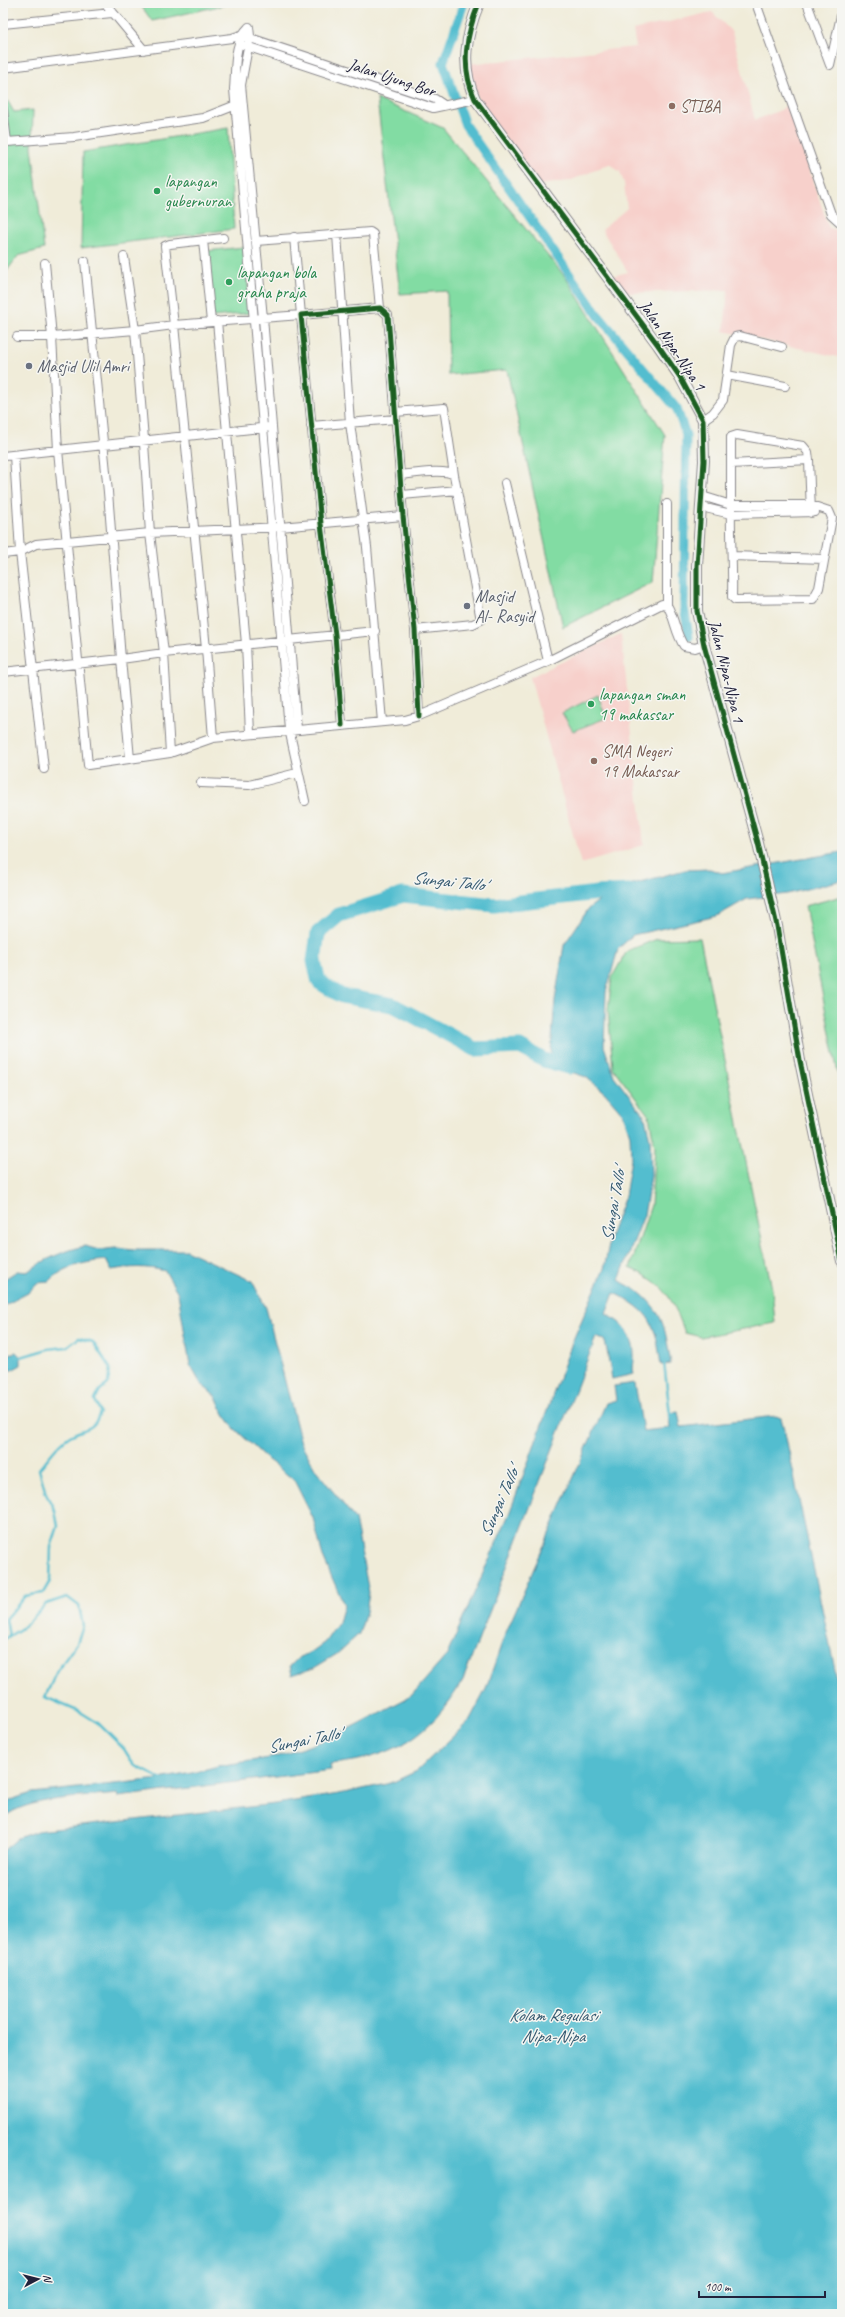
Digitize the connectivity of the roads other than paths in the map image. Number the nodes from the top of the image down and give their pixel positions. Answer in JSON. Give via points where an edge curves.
{"nodes":[{"id":1,"x":105,"y":3,"type":"edge"},
{"id":2,"x":479,"y":3,"type":"edge"},
{"id":3,"x":756,"y":3,"type":"edge"},
{"id":4,"x":807,"y":3,"type":"edge"},
{"id":5,"x":842,"y":11,"type":"edge"},
{"id":6,"x":112,"y":13,"type":"junction"},
{"id":7,"x":3,"y":24,"type":"edge"},
{"id":8,"x":250,"y":36,"type":"junction"},
{"id":9,"x":235,"y":41,"type":"junction"},
{"id":10,"x":248,"y":45,"type":"junction"},
{"id":11,"x":144,"y":50,"type":"junction"},
{"id":12,"x":3,"y":68,"type":"edge"},
{"id":13,"x":475,"y":99,"type":"junction"},
{"id":14,"x":236,"y":105,"type":"junction"},
{"id":15,"x":447,"y":105,"type":"junction"},
{"id":16,"x":3,"y":109,"type":"edge"},
{"id":17,"x":842,"y":224,"type":"edge"},
{"id":18,"x":337,"y":234,"type":"junction"},
{"id":19,"x":294,"y":237,"type":"junction"},
{"id":20,"x":223,"y":238,"type":"dead end"},
{"id":21,"x":203,"y":240,"type":"junction"},
{"id":22,"x":256,"y":241,"type":"junction"},
{"id":23,"x":124,"y":257,"type":"dead end"},
{"id":24,"x":86,"y":262,"type":"dead end"},
{"id":25,"x":45,"y":263,"type":"dead end"},
{"id":26,"x":380,"y":308,"type":"junction"},
{"id":27,"x":341,"y":311,"type":"junction"},
{"id":28,"x":301,"y":315,"type":"junction"},
{"id":29,"x":263,"y":318,"type":"junction"},
{"id":30,"x":253,"y":319,"type":"junction"},
{"id":31,"x":214,"y":322,"type":"junction"},
{"id":32,"x":174,"y":325,"type":"junction"},
{"id":33,"x":135,"y":330,"type":"junction"},
{"id":34,"x":94,"y":335,"type":"junction"},
{"id":35,"x":17,"y":337,"type":"dead end"},
{"id":36,"x":52,"y":337,"type":"junction"},
{"id":37,"x":782,"y":346,"type":"dead end"},
{"id":38,"x":727,"y":375,"type":"junction"},
{"id":39,"x":785,"y":386,"type":"dead end"},
{"id":40,"x":395,"y":416,"type":"junction"},
{"id":41,"x":703,"y":420,"type":"junction"},
{"id":42,"x":350,"y":423,"type":"junction"},
{"id":43,"x":311,"y":426,"type":"junction"},
{"id":44,"x":268,"y":427,"type":"junction"},
{"id":45,"x":227,"y":432,"type":"junction"},
{"id":46,"x":186,"y":436,"type":"junction"},
{"id":47,"x":144,"y":441,"type":"junction"},
{"id":48,"x":104,"y":446,"type":"junction"},
{"id":49,"x":58,"y":450,"type":"junction"},
{"id":50,"x":14,"y":454,"type":"junction"},
{"id":51,"x":3,"y":456,"type":"edge"},
{"id":52,"x":809,"y":460,"type":"junction"},
{"id":53,"x":731,"y":464,"type":"junction"},
{"id":54,"x":400,"y":475,"type":"junction"},
{"id":55,"x":454,"y":475,"type":"junction"},
{"id":56,"x":505,"y":483,"type":"dead end"},
{"id":57,"x":458,"y":490,"type":"junction"},
{"id":58,"x":402,"y":495,"type":"junction"},
{"id":59,"x":702,"y":502,"type":"junction"},
{"id":60,"x":667,"y":504,"type":"dead end"},
{"id":61,"x":731,"y":505,"type":"junction"},
{"id":62,"x":811,"y":509,"type":"junction"},
{"id":63,"x":731,"y":514,"type":"junction"},
{"id":64,"x":402,"y":516,"type":"junction"},
{"id":65,"x":364,"y":521,"type":"junction"},
{"id":66,"x":321,"y":524,"type":"junction"},
{"id":67,"x":276,"y":527,"type":"junction"},
{"id":68,"x":194,"y":530,"type":"junction"},
{"id":69,"x":235,"y":530,"type":"junction"},
{"id":70,"x":150,"y":533,"type":"junction"},
{"id":71,"x":111,"y":538,"type":"junction"},
{"id":72,"x":68,"y":541,"type":"junction"},
{"id":73,"x":20,"y":552,"type":"junction"},
{"id":74,"x":3,"y":554,"type":"edge"},
{"id":75,"x":733,"y":556,"type":"junction"},
{"id":76,"x":824,"y":559,"type":"junction"},
{"id":77,"x":667,"y":605,"type":"junction"},
{"id":78,"x":416,"y":630,"type":"junction"},
{"id":79,"x":375,"y":631,"type":"junction"},
{"id":80,"x":335,"y":635,"type":"junction"},
{"id":81,"x":291,"y":640,"type":"junction"},
{"id":82,"x":282,"y":642,"type":"junction"},
{"id":83,"x":246,"y":644,"type":"junction"},
{"id":84,"x":704,"y":645,"type":"junction"},
{"id":85,"x":206,"y":649,"type":"junction"},
{"id":86,"x":164,"y":653,"type":"junction"},
{"id":87,"x":121,"y":659,"type":"junction"},
{"id":88,"x":548,"y":661,"type":"junction"},
{"id":89,"x":78,"y":664,"type":"junction"},
{"id":90,"x":32,"y":669,"type":"junction"},
{"id":91,"x":3,"y":672,"type":"edge"},
{"id":92,"x":419,"y":716,"type":"junction"},
{"id":93,"x":382,"y":722,"type":"junction"},
{"id":94,"x":342,"y":725,"type":"junction"},
{"id":95,"x":293,"y":729,"type":"junction"},
{"id":96,"x":250,"y":733,"type":"junction"},
{"id":97,"x":212,"y":738,"type":"junction"},
{"id":98,"x":170,"y":753,"type":"junction"},
{"id":99,"x":130,"y":759,"type":"junction"},
{"id":100,"x":44,"y":769,"type":"dead end"},
{"id":101,"x":297,"y":773,"type":"junction"},
{"id":102,"x":201,"y":783,"type":"dead end"},
{"id":103,"x":305,"y":802,"type":"dead end"},
{"id":104,"x":842,"y":1261,"type":"edge"}],
"edges":[{"from":1,"to":6,"type":"street"},
{"from":2,"to":13,"type":"street","name":"Jalan Nipa-Nipa 1","via":[[469,32],[465,56],[468,80]]},
{"from":3,"to":17,"type":"street","via":[[831,214]]},
{"from":4,"to":5,"type":"street","via":[[830,65]]},
{"from":6,"to":7,"type":"street"},
{"from":6,"to":11,"type":"street"},
{"from":8,"to":9,"type":"street","name":"Jalan Ujung Bor","via":[[249,27]]},
{"from":8,"to":10,"type":"street"},
{"from":8,"to":15,"type":"street","name":"Jalan Ujung Bor","via":[[436,99]]},
{"from":9,"to":10,"type":"street","name":"Jalan Ujung Bor"},
{"from":9,"to":11,"type":"street","name":"Jalan Ujung Bor"},
{"from":9,"to":14,"type":"street"},
{"from":10,"to":15,"type":"street","name":"Jalan Ujung Bor","via":[[426,106],[438,108]]},
{"from":10,"to":22,"type":"street","via":[[241,85]]},
{"from":11,"to":12,"type":"street","name":"Jalan Ujung Bor"},
{"from":13,"to":15,"type":"street"},
{"from":13,"to":41,"type":"street","name":"Jalan Nipa-Nipa 1","via":[[658,345],[680,377]]},
{"from":14,"to":16,"type":"street","via":[[203,118],[74,137],[7,142]]},
{"from":14,"to":30,"type":"street"},
{"from":18,"to":19,"type":"street"},
{"from":18,"to":26,"type":"street","via":[[373,234]]},
{"from":18,"to":27,"type":"street"},
{"from":19,"to":22,"type":"street"},
{"from":19,"to":28,"type":"street"},
{"from":20,"to":21,"type":"street"},
{"from":21,"to":31,"type":"street"},
{"from":21,"to":32,"type":"street","via":[[165,246]]},
{"from":22,"to":29,"type":"street"},
{"from":23,"to":33,"type":"street"},
{"from":24,"to":34,"type":"street"},
{"from":25,"to":36,"type":"street"},
{"from":26,"to":27,"type":"street"},
{"from":26,"to":40,"type":"street","via":[[386,311],[389,320]]},
{"from":27,"to":28,"type":"street"},
{"from":27,"to":42,"type":"street"},
{"from":28,"to":29,"type":"street"},
{"from":28,"to":43,"type":"street"},
{"from":29,"to":30,"type":"street"},
{"from":29,"to":44,"type":"street"},
{"from":30,"to":31,"type":"street"},
{"from":30,"to":44,"type":"street"},
{"from":31,"to":32,"type":"street"},
{"from":31,"to":45,"type":"street"},
{"from":32,"to":33,"type":"street"},
{"from":32,"to":46,"type":"street"},
{"from":33,"to":34,"type":"street"},
{"from":33,"to":47,"type":"street"},
{"from":34,"to":36,"type":"street"},
{"from":34,"to":48,"type":"street"},
{"from":35,"to":36,"type":"street"},
{"from":36,"to":49,"type":"street"},
{"from":37,"to":38,"type":"street","via":[[735,337],[731,345]]},
{"from":38,"to":39,"type":"street"},
{"from":38,"to":41,"type":"street","via":[[721,405]]},
{"from":40,"to":42,"type":"street"},
{"from":40,"to":54,"type":"street"},
{"from":40,"to":55,"type":"street","via":[[444,408]]},
{"from":41,"to":59,"type":"street","name":"Jalan Nipa-Nipa 1"},
{"from":42,"to":43,"type":"street"},
{"from":42,"to":65,"type":"street"},
{"from":43,"to":66,"type":"street"},
{"from":44,"to":45,"type":"street"},
{"from":44,"to":67,"type":"street"},
{"from":45,"to":46,"type":"street"},
{"from":45,"to":69,"type":"street"},
{"from":46,"to":47,"type":"street"},
{"from":46,"to":68,"type":"street"},
{"from":47,"to":48,"type":"street"},
{"from":47,"to":70,"type":"street"},
{"from":48,"to":49,"type":"street"},
{"from":48,"to":71,"type":"street"},
{"from":49,"to":50,"type":"street"},
{"from":49,"to":72,"type":"street"},
{"from":50,"to":51,"type":"street"},
{"from":50,"to":73,"type":"street"},
{"from":52,"to":53,"type":"street"},
{"from":52,"to":53,"type":"street","via":[[808,452],[803,446],[734,435],[730,440]]},
{"from":52,"to":62,"type":"street"},
{"from":53,"to":61,"type":"street"},
{"from":54,"to":55,"type":"street"},
{"from":54,"to":58,"type":"street"},
{"from":55,"to":57,"type":"street"},
{"from":56,"to":88,"type":"street"},
{"from":57,"to":58,"type":"street"},
{"from":57,"to":78,"type":"street","via":[[481,621]]},
{"from":58,"to":64,"type":"street"},
{"from":59,"to":61,"type":"street"},
{"from":59,"to":63,"type":"street"},
{"from":59,"to":84,"type":"street","name":"Jalan Nipa-Nipa 1","via":[[696,591]]},
{"from":60,"to":77,"type":"street"},
{"from":61,"to":62,"type":"street"},
{"from":61,"to":63,"type":"street"},
{"from":62,"to":63,"type":"street"},
{"from":62,"to":76,"type":"street","via":[[829,511],[832,515]]},
{"from":63,"to":75,"type":"street"},
{"from":64,"to":65,"type":"street"},
{"from":64,"to":78,"type":"street"},
{"from":65,"to":66,"type":"street"},
{"from":65,"to":79,"type":"street"},
{"from":66,"to":67,"type":"street"},
{"from":66,"to":80,"type":"street"},
{"from":67,"to":69,"type":"street"},
{"from":67,"to":81,"type":"street"},
{"from":67,"to":82,"type":"street"},
{"from":68,"to":69,"type":"street"},
{"from":68,"to":70,"type":"street"},
{"from":68,"to":85,"type":"street"},
{"from":69,"to":83,"type":"street"},
{"from":70,"to":71,"type":"street"},
{"from":70,"to":86,"type":"street"},
{"from":71,"to":72,"type":"street"},
{"from":71,"to":87,"type":"street"},
{"from":72,"to":73,"type":"street","via":[[36,544]]},
{"from":72,"to":89,"type":"street"},
{"from":73,"to":74,"type":"street"},
{"from":73,"to":90,"type":"street"},
{"from":75,"to":76,"type":"street"},
{"from":75,"to":76,"type":"street","via":[[732,597],[735,600],[813,599],[819,588]]},
{"from":77,"to":84,"type":"street","via":[[684,646],[695,648]]},
{"from":77,"to":88,"type":"street","via":[[657,606]]},
{"from":78,"to":92,"type":"street"},
{"from":79,"to":80,"type":"street"},
{"from":79,"to":93,"type":"street"},
{"from":80,"to":81,"type":"street"},
{"from":80,"to":94,"type":"street"},
{"from":81,"to":82,"type":"street"},
{"from":81,"to":95,"type":"street"},
{"from":82,"to":83,"type":"street"},
{"from":82,"to":95,"type":"street"},
{"from":83,"to":85,"type":"street"},
{"from":83,"to":96,"type":"street"},
{"from":84,"to":104,"type":"street","name":"Jalan Nipa-Nipa 1","via":[[758,843],[777,926],[800,1061]]},
{"from":85,"to":86,"type":"street"},
{"from":85,"to":97,"type":"street"},
{"from":86,"to":87,"type":"street"},
{"from":86,"to":98,"type":"street"},
{"from":87,"to":89,"type":"street"},
{"from":87,"to":99,"type":"street"},
{"from":88,"to":92,"type":"street"},
{"from":89,"to":90,"type":"street"},
{"from":89,"to":99,"type":"street","via":[[88,765]]},
{"from":90,"to":91,"type":"street"},
{"from":90,"to":100,"type":"street"},
{"from":92,"to":93,"type":"street"},
{"from":93,"to":94,"type":"street"},
{"from":94,"to":95,"type":"street"},
{"from":95,"to":96,"type":"street"},
{"from":95,"to":101,"type":"street"},
{"from":96,"to":97,"type":"street"},
{"from":97,"to":98,"type":"street"},
{"from":98,"to":99,"type":"street"},
{"from":101,"to":102,"type":"street","via":[[249,785]]},
{"from":101,"to":103,"type":"street"}]}
